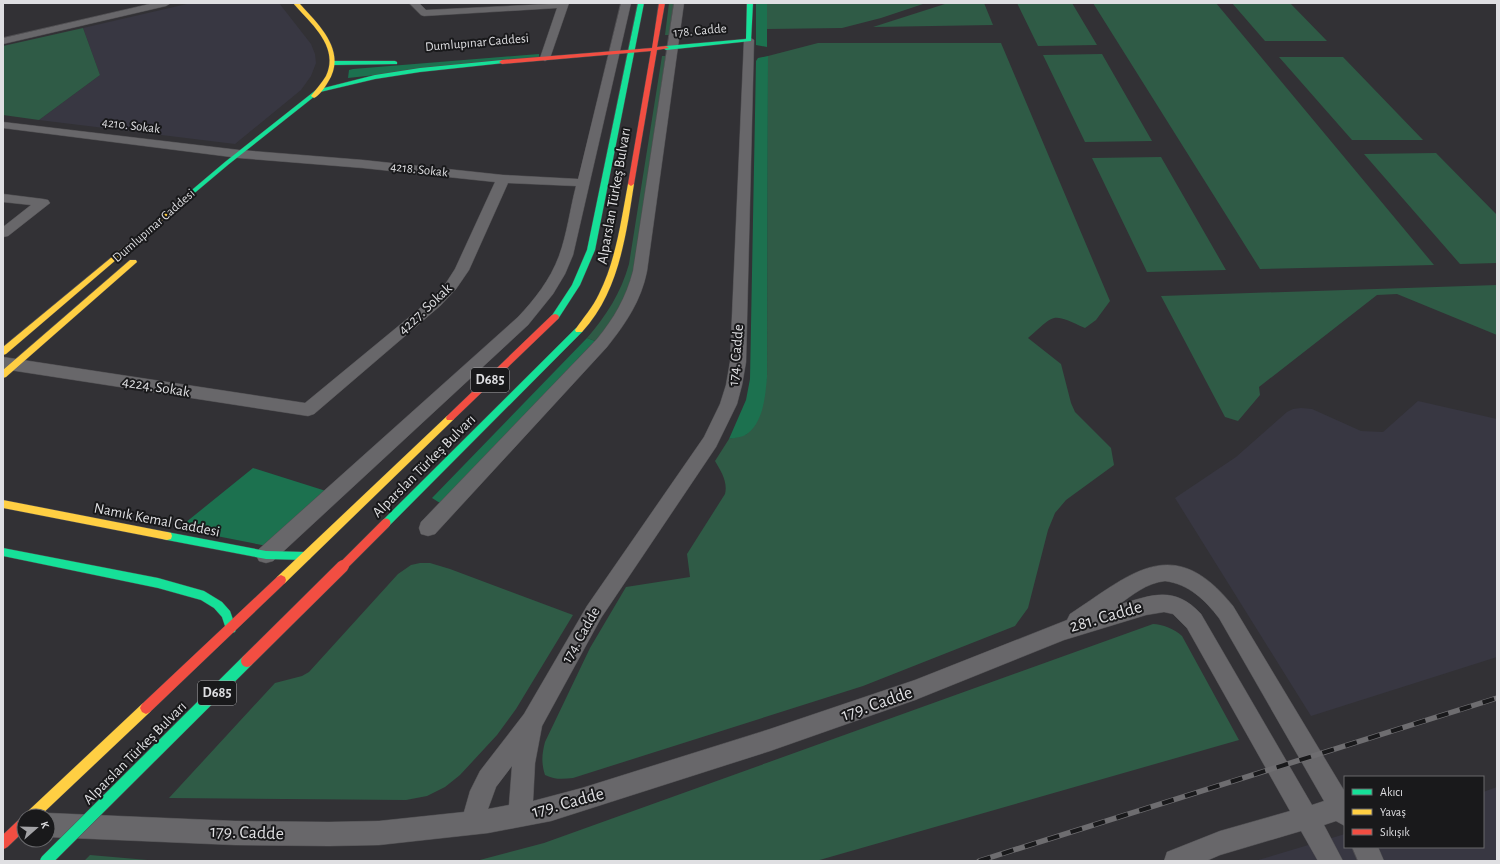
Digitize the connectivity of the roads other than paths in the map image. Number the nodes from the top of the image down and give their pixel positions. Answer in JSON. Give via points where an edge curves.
{"nodes":[{"id":1,"x":166,"y":3,"type":"edge"},
{"id":2,"x":296,"y":3,"type":"edge"},
{"id":3,"x":414,"y":3,"type":"edge"},
{"id":4,"x":626,"y":3,"type":"edge"},
{"id":5,"x":641,"y":3,"type":"edge"},
{"id":6,"x":662,"y":3,"type":"edge"},
{"id":7,"x":679,"y":3,"type":"edge"},
{"id":8,"x":750,"y":3,"type":"edge"},
{"id":9,"x":563,"y":4,"type":"edge"},
{"id":10,"x":510,"y":5,"type":"edge"},
{"id":11,"x":749,"y":36,"type":"junction"},
{"id":12,"x":3,"y":41,"type":"edge"},
{"id":13,"x":673,"y":42,"type":"junction"},
{"id":14,"x":655,"y":44,"type":"junction"},
{"id":15,"x":632,"y":46,"type":"junction"},
{"id":16,"x":615,"y":48,"type":"junction"},
{"id":17,"x":546,"y":54,"type":"junction"},
{"id":18,"x":334,"y":63,"type":"junction"},
{"id":19,"x":318,"y":91,"type":"junction"},
{"id":20,"x":3,"y":124,"type":"edge"},
{"id":21,"x":261,"y":149,"type":"junction"},
{"id":22,"x":239,"y":154,"type":"junction"},
{"id":23,"x":244,"y":165,"type":"dead end"},
{"id":24,"x":503,"y":179,"type":"junction"},
{"id":25,"x":583,"y":183,"type":"junction"},
{"id":26,"x":3,"y":198,"type":"edge"},
{"id":27,"x":3,"y":233,"type":"edge"},
{"id":28,"x":138,"y":257,"type":"dead end"},
{"id":29,"x":3,"y":352,"type":"edge"},
{"id":30,"x":7,"y":368,"type":"edge"},
{"id":31,"x":308,"y":410,"type":"joint"},
{"id":32,"x":3,"y":504,"type":"edge"},
{"id":33,"x":428,"y":528,"type":"dead end"},
{"id":34,"x":3,"y":552,"type":"edge"},
{"id":35,"x":266,"y":555,"type":"junction"},
{"id":36,"x":306,"y":556,"type":"junction"},
{"id":37,"x":231,"y":628,"type":"junction"},
{"id":38,"x":1062,"y":631,"type":"junction"},
{"id":39,"x":532,"y":722,"type":"junction"},
{"id":40,"x":40,"y":808,"type":"edge"},
{"id":41,"x":1343,"y":811,"type":"edge"},
{"id":42,"x":520,"y":815,"type":"junction"},
{"id":43,"x":1306,"y":818,"type":"junction"},
{"id":44,"x":3,"y":823,"type":"edge"},
{"id":45,"x":16,"y":823,"type":"edge"},
{"id":46,"x":472,"y":823,"type":"junction"},
{"id":47,"x":56,"y":825,"type":"edge"},
{"id":48,"x":16,"y":831,"type":"edge"},
{"id":49,"x":3,"y":843,"type":"edge"},
{"id":50,"x":1365,"y":848,"type":"edge"},
{"id":51,"x":46,"y":861,"type":"edge"},
{"id":52,"x":1176,"y":861,"type":"edge"},
{"id":53,"x":1331,"y":861,"type":"edge"},
{"id":54,"x":1372,"y":861,"type":"edge"}],
"edges":[{"from":1,"to":12,"type":"street"},
{"from":2,"to":18,"type":"main road","via":[[330,47]]},
{"from":3,"to":10,"type":"street","via":[[424,13]]},
{"from":4,"to":16,"type":"street"},
{"from":5,"to":15,"type":"main road","name":"Alparslan Türkeş Bulvarı","number":"D685"},
{"from":6,"to":14,"type":"main road","name":"Alparslan Türkeş Bulvarı","number":"D685"},
{"from":7,"to":13,"type":"street"},
{"from":8,"to":11,"type":"main road","name":"174. Cadde"},
{"from":9,"to":10,"type":"street"},
{"from":9,"to":17,"type":"street"},
{"from":11,"to":13,"type":"main road","name":"178. Cadde"},
{"from":11,"to":39,"type":"street","name":"174. Cadde","via":[[738,362],[732,398],[710,442],[594,612]]},
{"from":13,"to":14,"type":"main road","name":"178. Cadde"},
{"from":13,"to":33,"type":"street","via":[[640,271],[634,296],[627,310],[602,343]]},
{"from":14,"to":15,"type":"main road","name":"Dumlupınar Caddesi"},
{"from":14,"to":51,"type":"main road","name":"Alparslan Türkeş Bulvarı","number":"D685","bridge":true,"via":[[613,277],[582,327]]},
{"from":15,"to":16,"type":"main road","name":"Dumlupınar Caddesi"},
{"from":15,"to":36,"type":"main road","name":"Alparslan Türkeş Bulvarı","number":"D685","via":[[591,250],[575,290],[555,317]]},
{"from":16,"to":17,"type":"main road","name":"Dumlupınar Caddesi"},
{"from":16,"to":25,"type":"street"},
{"from":17,"to":18,"type":"main road","name":"Dumlupınar Caddesi","via":[[374,64]]},
{"from":17,"to":19,"type":"main road","name":"Dumlupınar Caddesi","via":[[402,73]]},
{"from":18,"to":19,"type":"main road","name":"Dumlupınar Caddesi","via":[[331,74]]},
{"from":19,"to":21,"type":"main road","name":"Dumlupınar Caddesi"},
{"from":19,"to":22,"type":"main road","name":"Dumlupınar Caddesi"},
{"from":20,"to":22,"type":"street","name":"4210. Sokak"},
{"from":21,"to":22,"type":"street","name":"4210. Sokak"},
{"from":21,"to":23,"type":"main road","name":"Dumlupınar Caddesi"},
{"from":21,"to":24,"type":"street","name":"4218. Sokak","via":[[363,164]]},
{"from":22,"to":29,"type":"main road","name":"Dumlupınar Caddesi"},
{"from":24,"to":25,"type":"street","name":"4218. Sokak"},
{"from":24,"to":31,"type":"street","name":"4227. Sokak","via":[[462,270],[451,286],[435,303]]},
{"from":25,"to":35,"type":"street","via":[[564,261],[550,290],[538,306]]},
{"from":26,"to":27,"type":"street","via":[[43,203]]},
{"from":28,"to":30,"type":"main road","name":"Dumlupınar Caddesi"},
{"from":30,"to":31,"type":"street","name":"4224. Sokak"},
{"from":32,"to":35,"type":"main road","name":"Namık Kemal Caddesi"},
{"from":34,"to":37,"type":"main road","via":[[158,583],[204,596],[218,604],[226,614]]},
{"from":35,"to":36,"type":"main road","name":"Namık Kemal Caddesi"},
{"from":36,"to":37,"type":"main road","name":"Alparslan Türkeş Bulvarı","number":"D685"},
{"from":37,"to":40,"type":"main road","name":"Alparslan Türkeş Bulvarı","number":"D685"},
{"from":38,"to":41,"type":"street","name":"281. Cadde","via":[[1147,576],[1167,573],[1194,582],[1212,595],[1226,612]]},
{"from":38,"to":42,"type":"street","name":"179. Cadde","via":[[922,688],[847,714],[597,796]]},
{"from":38,"to":43,"type":"street","name":"281. Cadde","via":[[1156,604],[1171,604],[1184,610],[1194,622]]},
{"from":39,"to":42,"type":"street","via":[[524,764]]},
{"from":39,"to":46,"type":"street","via":[[488,779]]},
{"from":41,"to":43,"type":"street"},
{"from":42,"to":46,"type":"street","name":"179. Cadde"},
{"from":43,"to":52,"type":"street","via":[[1220,843]]},
{"from":43,"to":53,"type":"street","name":"281. Cadde"},
{"from":44,"to":45,"type":"street"},
{"from":46,"to":47,"type":"street","name":"179. Cadde","via":[[379,833],[329,834]]},
{"from":48,"to":49,"type":"main road","bridge":true},
{"from":50,"to":54,"type":"street"}]}
